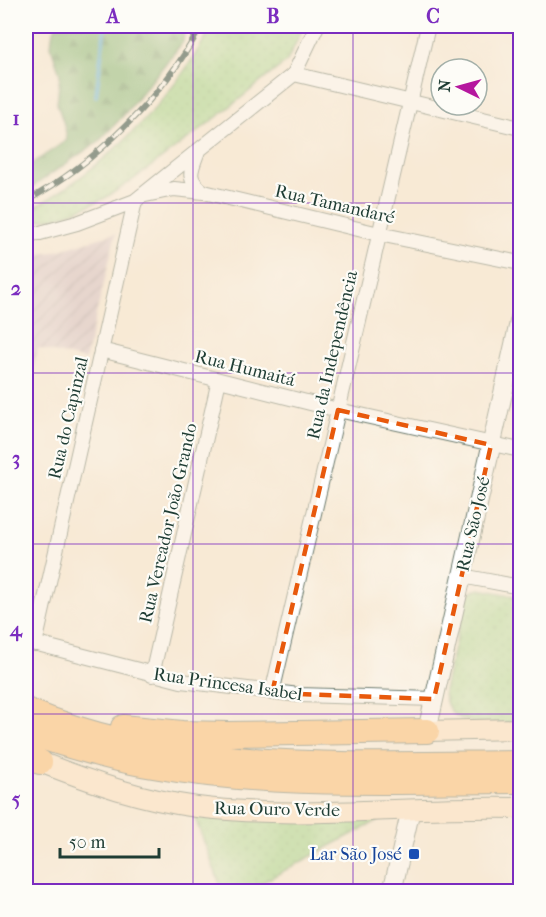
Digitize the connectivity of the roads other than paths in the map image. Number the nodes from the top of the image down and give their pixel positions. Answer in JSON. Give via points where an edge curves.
{"nodes":[{"id":1,"x":317,"y":26,"type":"edge"},
{"id":2,"x":428,"y":26,"type":"edge"},
{"id":3,"x":294,"y":74,"type":"junction"},
{"id":4,"x":410,"y":102,"type":"junction"},
{"id":5,"x":520,"y":128,"type":"edge"},
{"id":6,"x":198,"y":151,"type":"junction"},
{"id":7,"x":204,"y":192,"type":"junction"},
{"id":8,"x":138,"y":198,"type":"junction"},
{"id":9,"x":26,"y":234,"type":"edge"},
{"id":10,"x":379,"y":234,"type":"junction"},
{"id":11,"x":520,"y":263,"type":"edge"},
{"id":12,"x":520,"y":318,"type":"edge"},
{"id":13,"x":101,"y":350,"type":"junction"},
{"id":14,"x":219,"y":380,"type":"junction"},
{"id":15,"x":338,"y":410,"type":"junction"},
{"id":16,"x":491,"y":445,"type":"junction"},
{"id":17,"x":520,"y":450,"type":"edge"},
{"id":18,"x":462,"y":576,"type":"junction"},
{"id":19,"x":520,"y":587,"type":"edge"},
{"id":20,"x":30,"y":642,"type":"edge"},
{"id":21,"x":152,"y":675,"type":"junction"},
{"id":22,"x":272,"y":693,"type":"junction"},
{"id":23,"x":434,"y":699,"type":"junction"},
{"id":24,"x":27,"y":718,"type":"edge"},
{"id":25,"x":520,"y":729,"type":"edge"},
{"id":26,"x":427,"y":731,"type":"junction"},
{"id":27,"x":33,"y":759,"type":"edge"},
{"id":28,"x":520,"y":763,"type":"edge"},
{"id":29,"x":520,"y":780,"type":"edge"},
{"id":30,"x":520,"y":808,"type":"edge"},
{"id":31,"x":411,"y":809,"type":"junction"},
{"id":32,"x":392,"y":891,"type":"edge"}],
"edges":[{"from":1,"to":3,"type":"street"},
{"from":2,"to":4,"type":"street","name":"Rua da Independência"},
{"from":3,"to":4,"type":"street"},
{"from":3,"to":6,"type":"street"},
{"from":4,"to":5,"type":"street"},
{"from":4,"to":10,"type":"street","name":"Rua da Independência"},
{"from":6,"to":7,"type":"street","via":[[191,178]]},
{"from":6,"to":8,"type":"street"},
{"from":7,"to":8,"type":"street","name":"Rua Tamandaré","via":[[174,189]]},
{"from":7,"to":10,"type":"street","name":"Rua Tamandaré"},
{"from":8,"to":9,"type":"street","via":[[77,223]]},
{"from":8,"to":13,"type":"street","name":"Rua do Capinzal"},
{"from":10,"to":11,"type":"street","name":"Rua Tamandaré"},
{"from":10,"to":15,"type":"street","name":"Rua da Independência"},
{"from":12,"to":16,"type":"street","name":"Rua São José"},
{"from":13,"to":14,"type":"street","name":"Rua Humaitá"},
{"from":13,"to":20,"type":"street","name":"Rua do Capinzal"},
{"from":14,"to":15,"type":"street","name":"Rua Humaitá"},
{"from":14,"to":21,"type":"street","name":"Rua Vereador João Grando"},
{"from":15,"to":16,"type":"street","name":"Rua Humaitá"},
{"from":15,"to":22,"type":"street","name":"Rua da Independência"},
{"from":16,"to":17,"type":"street","name":"Rua Humaitá"},
{"from":16,"to":18,"type":"street","name":"Rua São José"},
{"from":18,"to":19,"type":"street"},
{"from":18,"to":23,"type":"street","name":"Rua São José"},
{"from":20,"to":21,"type":"street","name":"Rua Princesa Isabel"},
{"from":21,"to":22,"type":"street","name":"Rua Princesa Isabel"},
{"from":22,"to":23,"type":"street","name":"Rua Princesa Isabel"},
{"from":23,"to":26,"type":"street","name":"Rua São José"},
{"from":24,"to":26,"type":"highway","via":[[182,733]]},
{"from":24,"to":28,"type":"highway","via":[[142,744],[247,760]]},
{"from":24,"to":29,"type":"highway","via":[[111,757],[198,773],[332,782]]},
{"from":25,"to":26,"type":"main road"},
{"from":27,"to":31,"type":"main road","name":"Rua Ouro Verde","via":[[124,792],[195,807],[256,811]]},
{"from":30,"to":31,"type":"main road","name":"Rua Ouro Verde"},
{"from":31,"to":32,"type":"street"}]}
